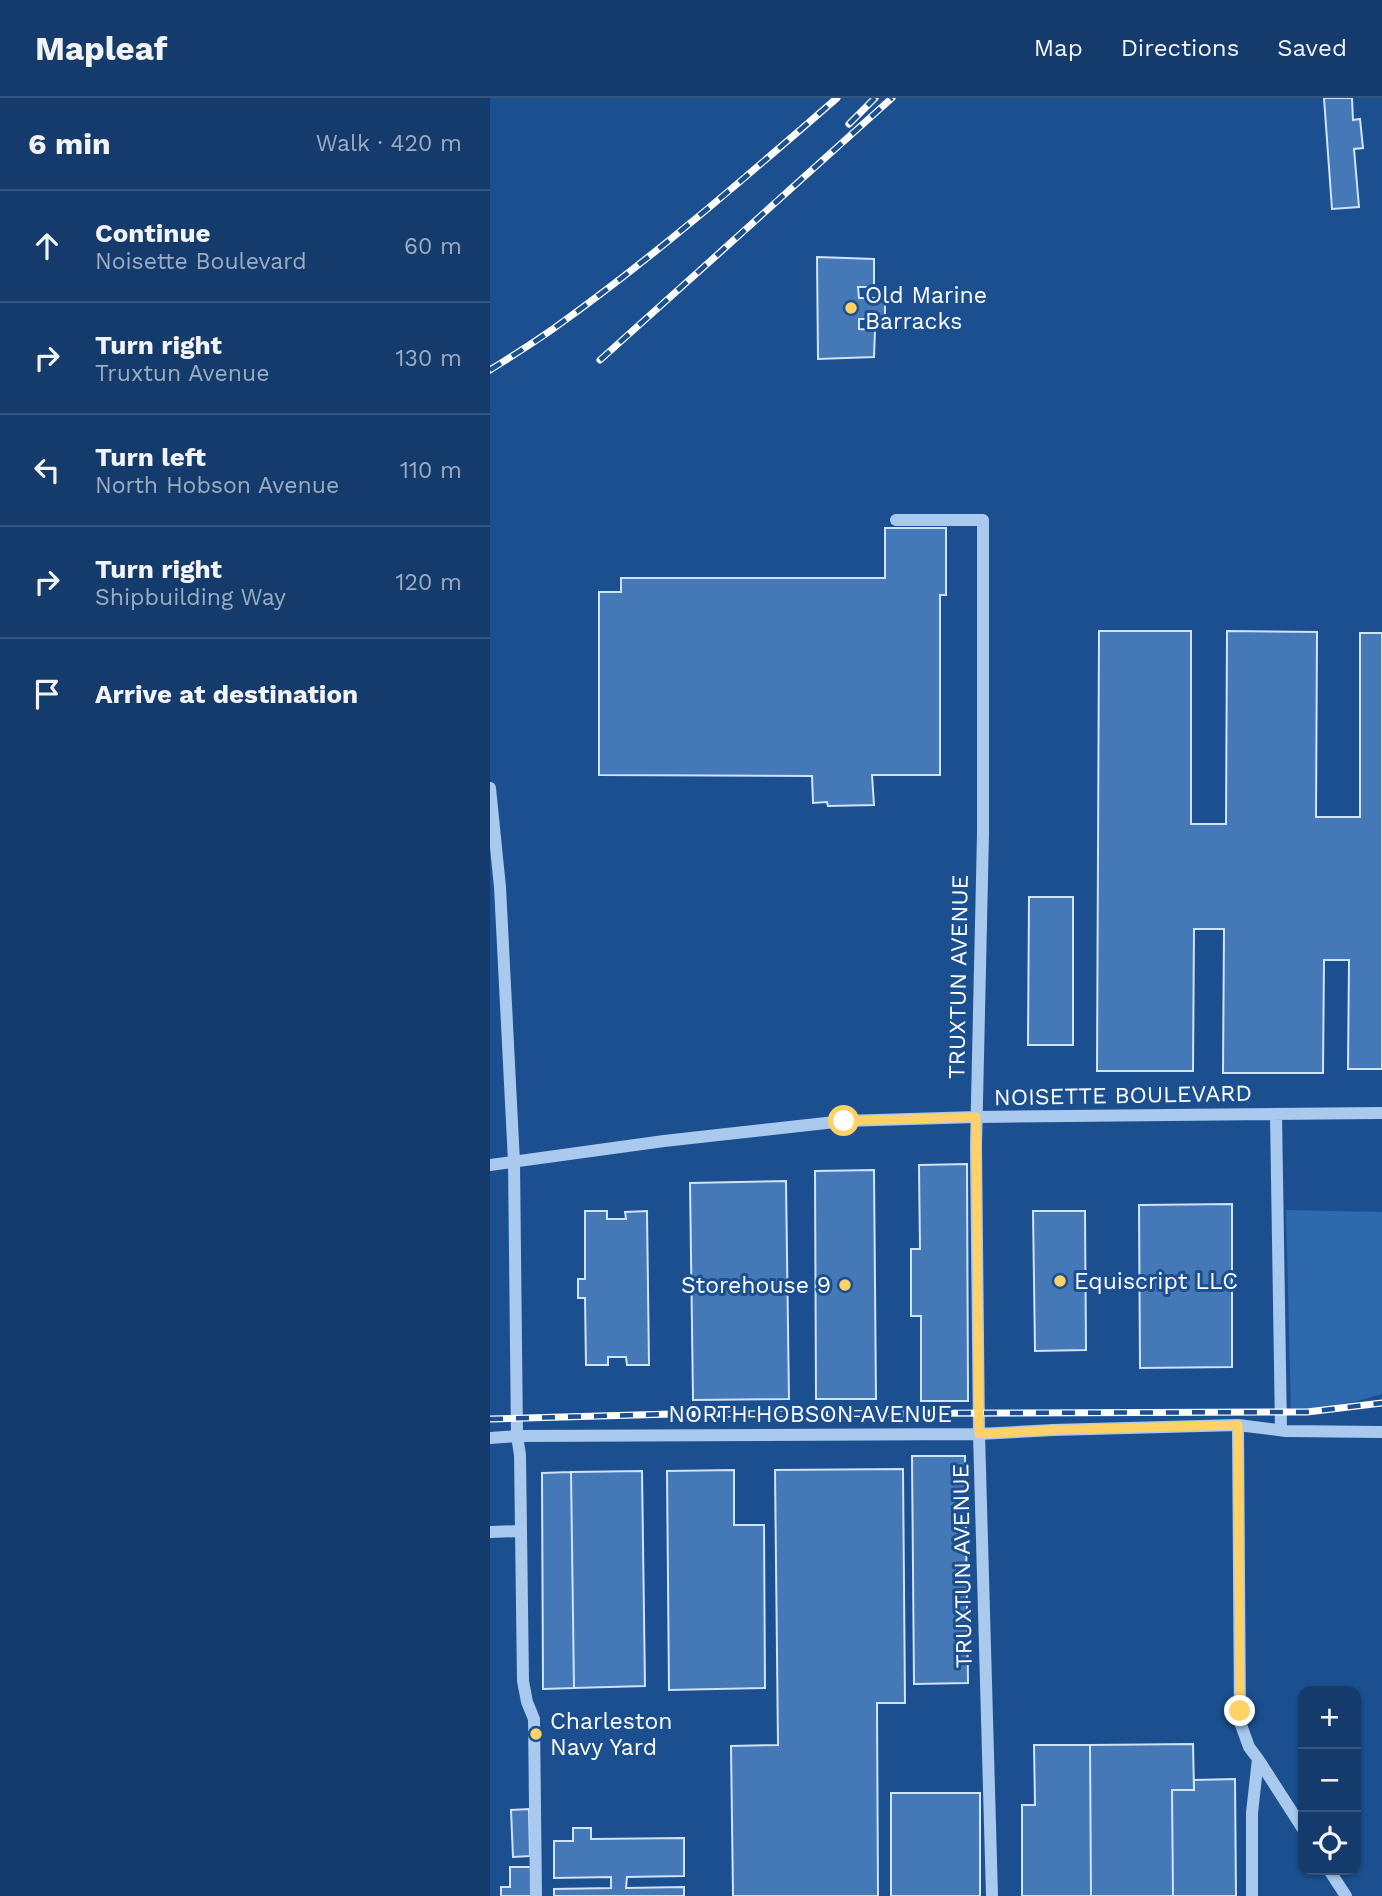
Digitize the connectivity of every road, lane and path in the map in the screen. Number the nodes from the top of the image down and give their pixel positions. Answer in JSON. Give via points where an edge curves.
{"nodes":[{"id":1,"x":896,"y":520,"type":"dead end"},
{"id":2,"x":490,"y":788,"type":"edge"},
{"id":3,"x":1382,"y":1113,"type":"edge"},
{"id":4,"x":1276,"y":1114,"type":"junction"},
{"id":5,"x":976,"y":1117,"type":"junction"},
{"id":6,"x":514,"y":1162,"type":"junction"},
{"id":7,"x":490,"y":1165,"type":"edge"},
{"id":8,"x":1238,"y":1425,"type":"junction"},
{"id":9,"x":1281,"y":1430,"type":"junction"},
{"id":10,"x":1382,"y":1432,"type":"edge"},
{"id":11,"x":979,"y":1434,"type":"junction"},
{"id":12,"x":517,"y":1436,"type":"junction"},
{"id":13,"x":490,"y":1437,"type":"edge"},
{"id":14,"x":521,"y":1531,"type":"junction"},
{"id":15,"x":490,"y":1532,"type":"edge"},
{"id":16,"x":1258,"y":1759,"type":"junction"},
{"id":17,"x":1298,"y":1821,"type":"edge"},
{"id":18,"x":1332,"y":1875,"type":"edge"},
{"id":19,"x":536,"y":1896,"type":"edge"},
{"id":20,"x":992,"y":1896,"type":"edge"},
{"id":21,"x":1252,"y":1896,"type":"edge"},
{"id":22,"x":1346,"y":1896,"type":"edge"}],
"edges":[{"from":1,"to":5,"type":"street","name":"TRUXTUN AVENUE","via":[[983,520],[983,834]]},
{"from":2,"to":6,"type":"street","via":[[500,887]]},
{"from":3,"to":4,"type":"street","name":"NOISETTE BOULEVARD"},
{"from":4,"to":5,"type":"street","name":"NOISETTE BOULEVARD"},
{"from":4,"to":9,"type":"street"},
{"from":5,"to":6,"type":"street","name":"NOISETTE BOULEVARD","via":[[844,1121]]},
{"from":5,"to":11,"type":"street","name":"TRUXTUN AVENUE"},
{"from":6,"to":7,"type":"street","name":"NOISETTE BOULEVARD"},
{"from":6,"to":12,"type":"street"},
{"from":8,"to":9,"type":"street","name":"NORTH HOBSON AVENUE"},
{"from":8,"to":11,"type":"street","name":"NORTH HOBSON AVENUE"},
{"from":8,"to":16,"type":"street","via":[[1240,1722]]},
{"from":9,"to":10,"type":"street","name":"NORTH HOBSON AVENUE"},
{"from":11,"to":12,"type":"street","name":"NORTH HOBSON AVENUE"},
{"from":11,"to":20,"type":"street","name":"TRUXTUN AVENUE"},
{"from":12,"to":13,"type":"street","name":"NORTH HOBSON AVENUE"},
{"from":12,"to":14,"type":"street"},
{"from":14,"to":15,"type":"street"},
{"from":14,"to":19,"type":"street","via":[[523,1681],[534,1719]]},
{"from":16,"to":17,"type":"street"},
{"from":16,"to":21,"type":"street","via":[[1252,1813]]},
{"from":18,"to":22,"type":"street"}]}
